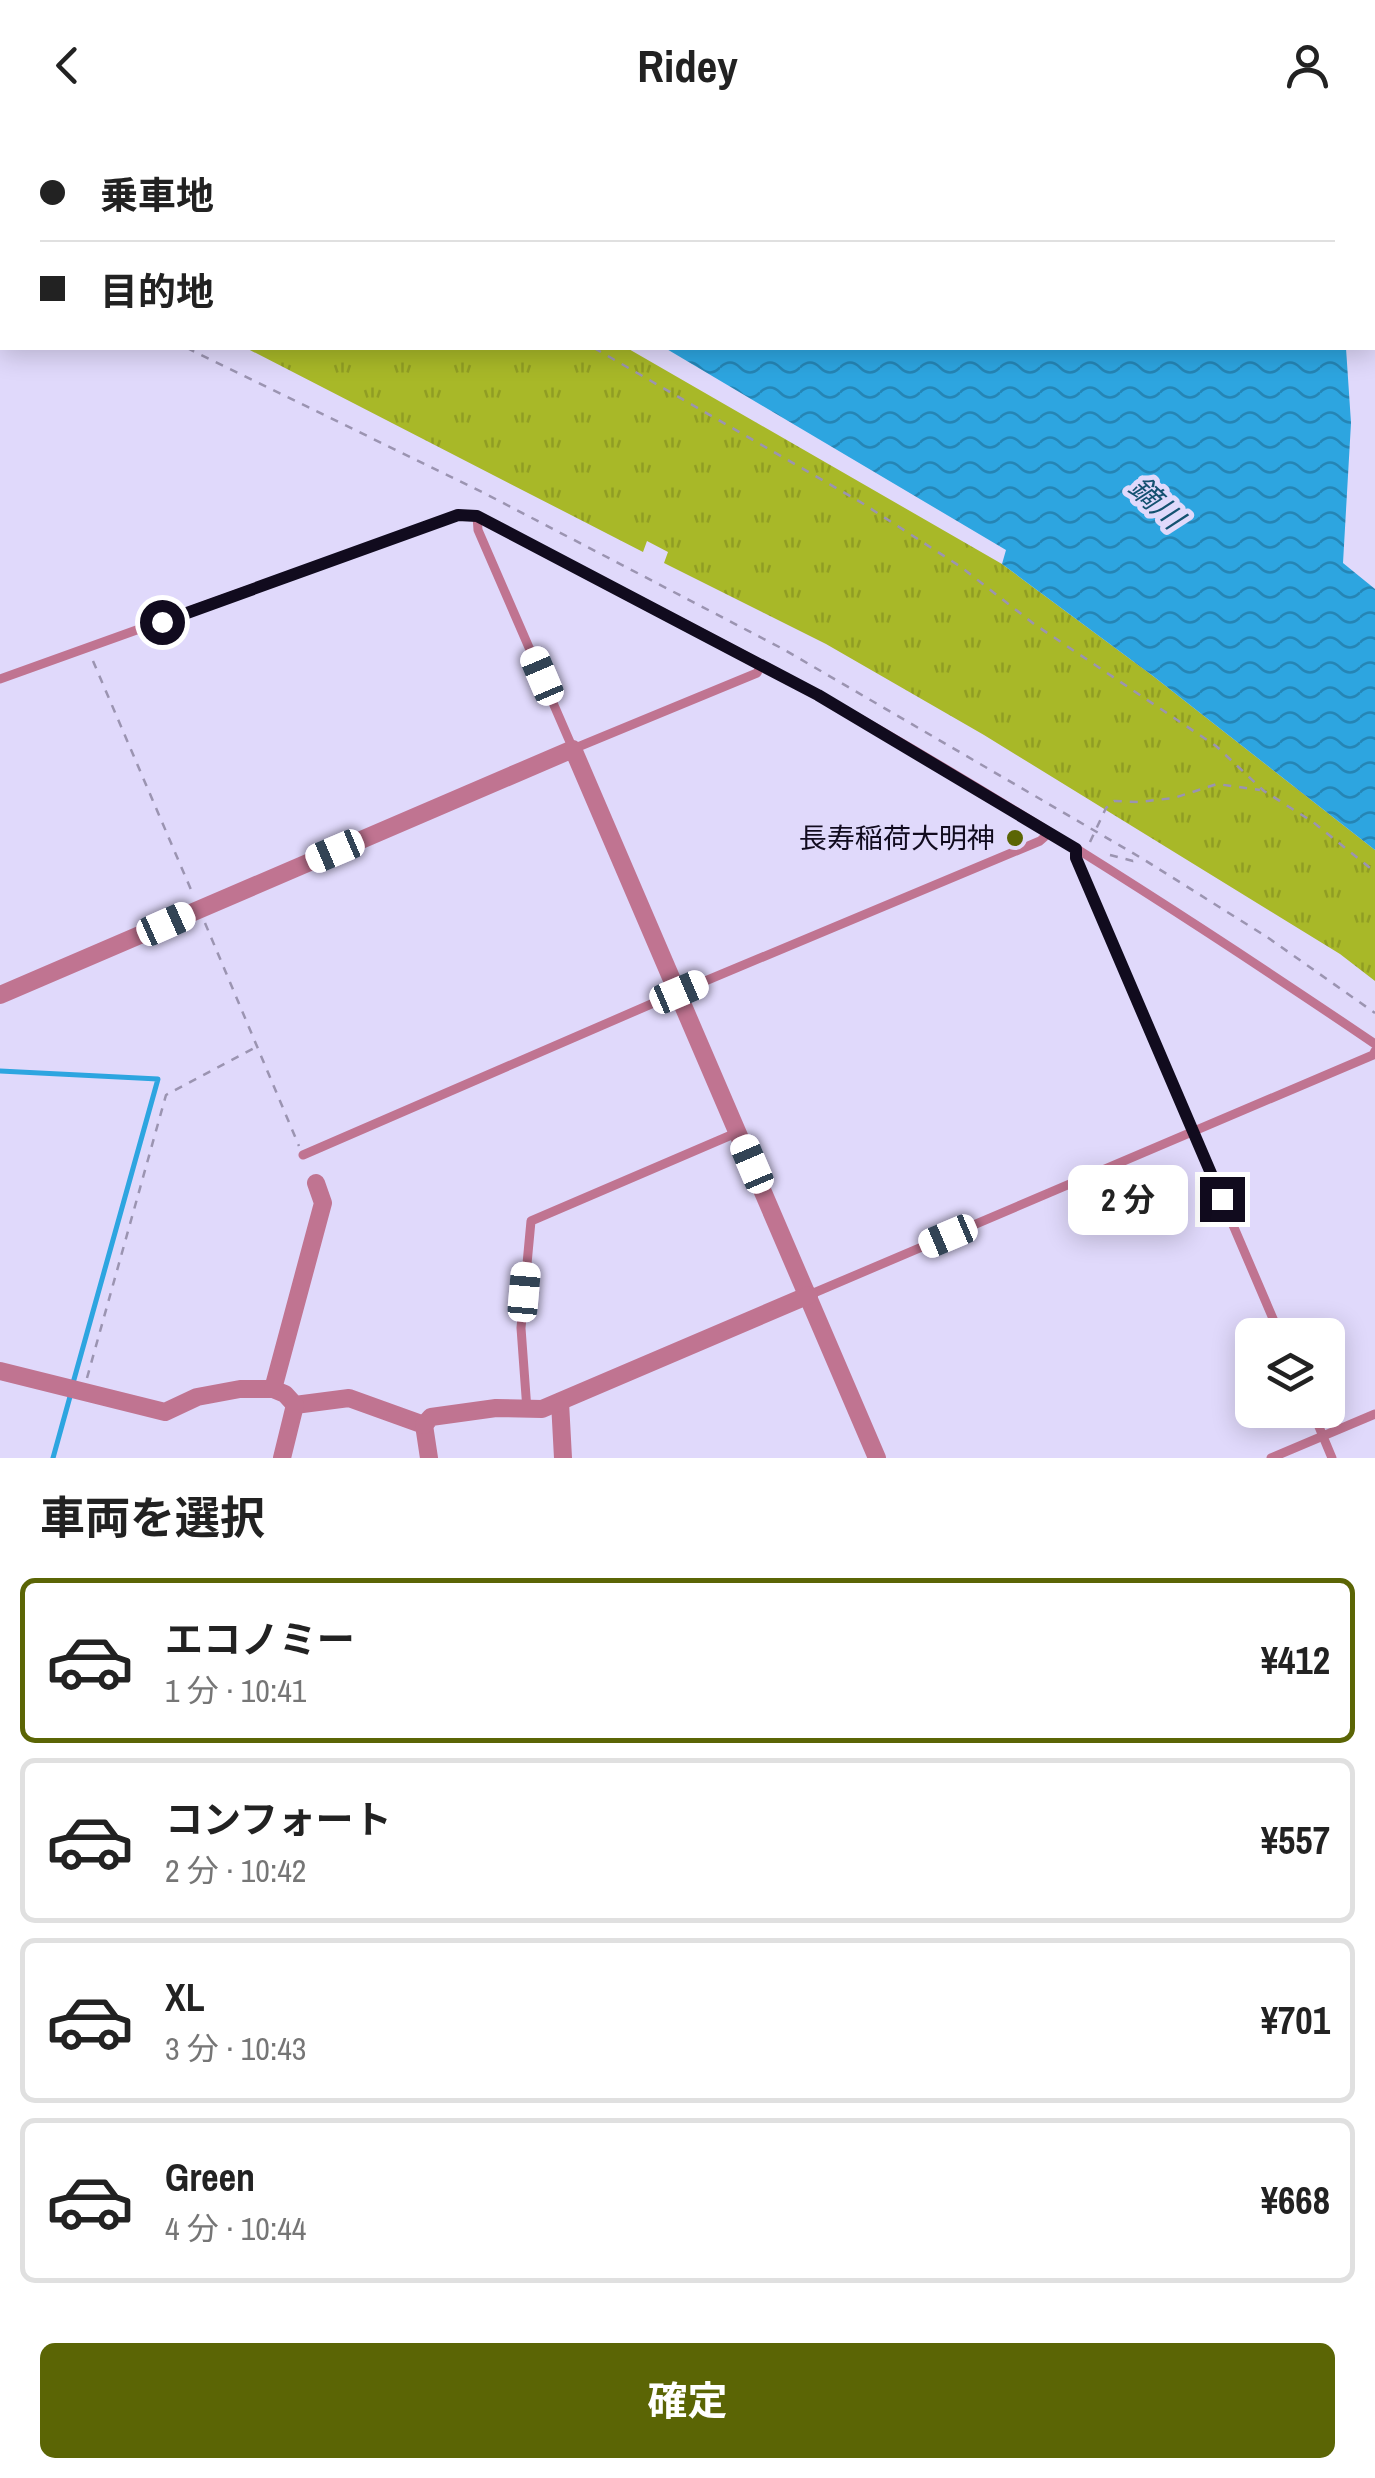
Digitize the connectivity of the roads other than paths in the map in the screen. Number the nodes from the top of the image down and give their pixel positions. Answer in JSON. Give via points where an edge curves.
{"nodes":[{"id":1,"x":477,"y":516,"type":"junction"},
{"id":2,"x":761,"y":664,"type":"junction"},
{"id":3,"x":0,"y":679,"type":"edge"},
{"id":4,"x":573,"y":749,"type":"junction"},
{"id":5,"x":1049,"y":833,"type":"junction"},
{"id":6,"x":1081,"y":848,"type":"junction"},
{"id":7,"x":679,"y":992,"type":"junction"},
{"id":8,"x":0,"y":995,"type":"edge"},
{"id":9,"x":1375,"y":1048,"type":"edge"},
{"id":10,"x":738,"y":1132,"type":"junction"},
{"id":11,"x":1192,"y":1132,"type":"junction"},
{"id":12,"x":303,"y":1155,"type":"dead end"},
{"id":13,"x":316,"y":1184,"type":"dead end"},
{"id":14,"x":809,"y":1295,"type":"junction"},
{"id":15,"x":1273,"y":1318,"type":"edge"},
{"id":16,"x":0,"y":1371,"type":"edge"},
{"id":17,"x":273,"y":1389,"type":"junction"},
{"id":18,"x":560,"y":1402,"type":"junction"},
{"id":19,"x":295,"y":1405,"type":"junction"},
{"id":20,"x":527,"y":1410,"type":"junction"},
{"id":21,"x":1375,"y":1414,"type":"edge"},
{"id":22,"x":424,"y":1426,"type":"junction"},
{"id":23,"x":1320,"y":1428,"type":"edge"},
{"id":24,"x":1323,"y":1436,"type":"junction"},
{"id":25,"x":282,"y":1458,"type":"edge"},
{"id":26,"x":429,"y":1458,"type":"edge"},
{"id":27,"x":563,"y":1458,"type":"edge"},
{"id":28,"x":878,"y":1458,"type":"edge"},
{"id":29,"x":1272,"y":1458,"type":"edge"},
{"id":30,"x":1332,"y":1458,"type":"edge"}],
"edges":[{"from":1,"to":2,"type":"lane"},
{"from":1,"to":3,"type":"lane","via":[[458,515]]},
{"from":1,"to":4,"type":"lane"},
{"from":2,"to":4,"type":"lane","via":[[757,673]]},
{"from":2,"to":5,"type":"lane"},
{"from":4,"to":7,"type":"street"},
{"from":4,"to":8,"type":"street"},
{"from":5,"to":6,"type":"lane"},
{"from":5,"to":7,"type":"lane"},
{"from":6,"to":9,"type":"lane"},
{"from":6,"to":11,"type":"lane","via":[[1076,858]]},
{"from":7,"to":10,"type":"street"},
{"from":7,"to":12,"type":"lane"},
{"from":9,"to":11,"type":"lane"},
{"from":10,"to":14,"type":"street"},
{"from":10,"to":20,"type":"lane","via":[[531,1221],[521,1328]]},
{"from":11,"to":14,"type":"lane"},
{"from":11,"to":15,"type":"lane"},
{"from":13,"to":17,"type":"street","via":[[323,1203]]},
{"from":14,"to":18,"type":"street"},
{"from":14,"to":28,"type":"street"},
{"from":16,"to":17,"type":"street","via":[[165,1412],[216,1392]]},
{"from":17,"to":19,"type":"street"},
{"from":18,"to":20,"type":"street"},
{"from":18,"to":27,"type":"street"},
{"from":19,"to":22,"type":"street","via":[[348,1398]]},
{"from":19,"to":25,"type":"street"},
{"from":20,"to":22,"type":"street","via":[[431,1417]]},
{"from":21,"to":24,"type":"lane"},
{"from":22,"to":26,"type":"street"},
{"from":23,"to":24,"type":"lane"},
{"from":24,"to":29,"type":"lane"},
{"from":24,"to":30,"type":"lane"}]}
